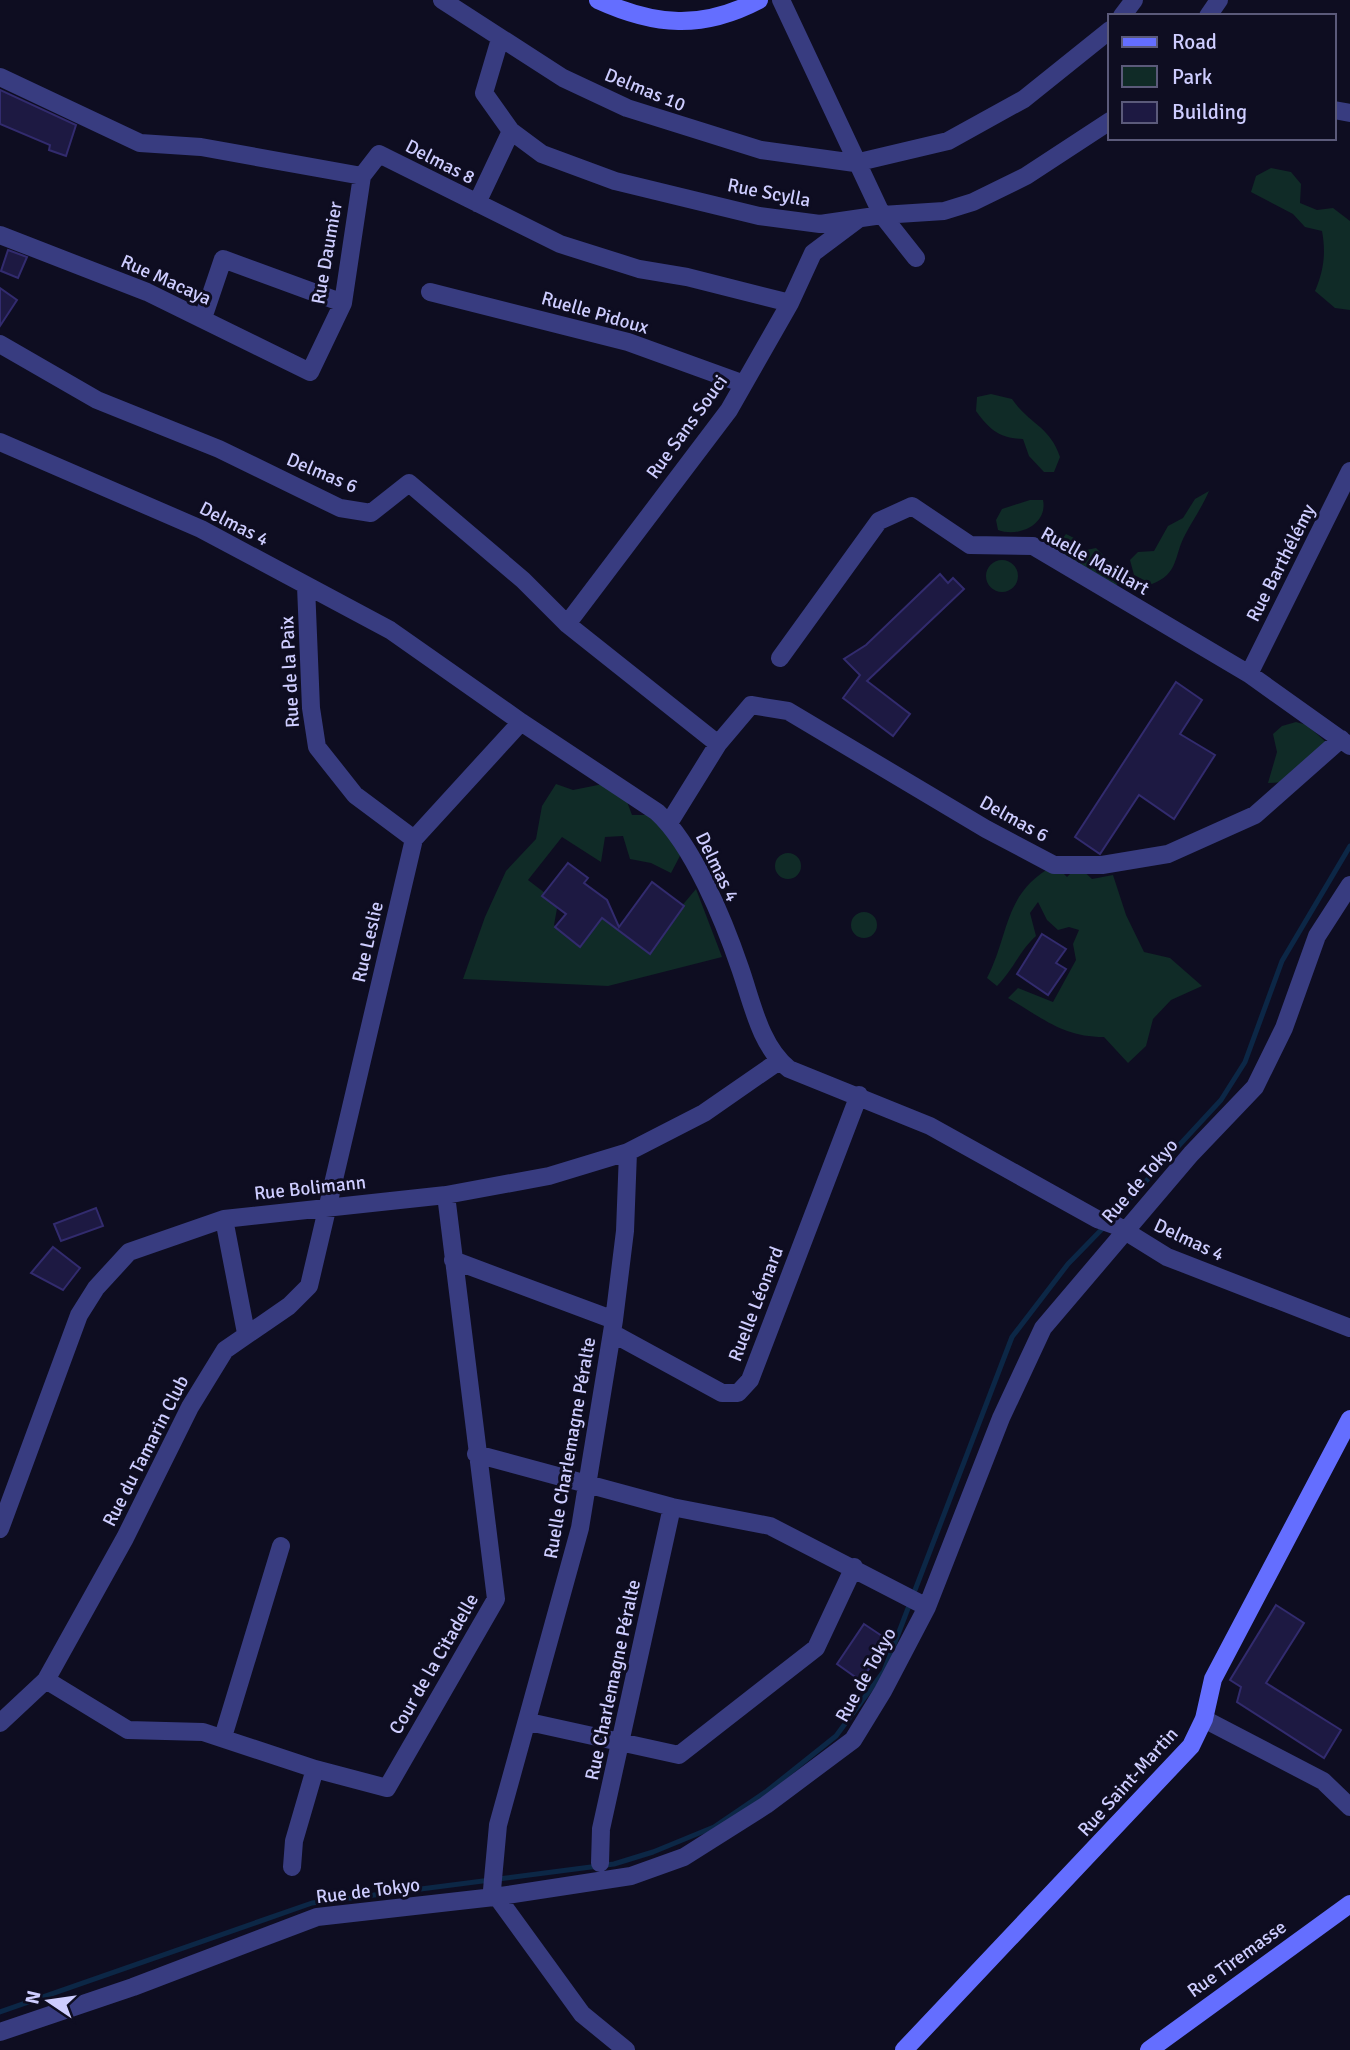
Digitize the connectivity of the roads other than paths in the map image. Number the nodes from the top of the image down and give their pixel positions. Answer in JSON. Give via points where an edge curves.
{"nodes":[{"id":1,"x":442,"y":0,"type":"edge"},
{"id":2,"x":598,"y":0,"type":"edge"},
{"id":3,"x":759,"y":0,"type":"edge"},
{"id":4,"x":781,"y":0,"type":"edge"},
{"id":5,"x":1108,"y":32,"type":"edge"},
{"id":6,"x":500,"y":40,"type":"junction"},
{"id":7,"x":0,"y":77,"type":"edge"},
{"id":8,"x":1108,"y":122,"type":"edge"},
{"id":9,"x":511,"y":131,"type":"junction"},
{"id":10,"x":855,"y":163,"type":"junction"},
{"id":11,"x":362,"y":176,"type":"junction"},
{"id":12,"x":477,"y":203,"type":"junction"},
{"id":13,"x":882,"y":215,"type":"junction"},
{"id":14,"x":858,"y":220,"type":"junction"},
{"id":15,"x":0,"y":235,"type":"edge"},
{"id":16,"x":916,"y":258,"type":"dead end"},
{"id":17,"x":430,"y":292,"type":"dead end"},
{"id":18,"x":343,"y":303,"type":"junction"},
{"id":19,"x":790,"y":303,"type":"junction"},
{"id":20,"x":202,"y":318,"type":"junction"},
{"id":21,"x":0,"y":344,"type":"edge"},
{"id":22,"x":310,"y":372,"type":"joint"},
{"id":23,"x":744,"y":384,"type":"junction"},
{"id":24,"x":0,"y":442,"type":"edge"},
{"id":25,"x":1350,"y":471,"type":"edge"},
{"id":26,"x":1345,"y":497,"type":"edge"},
{"id":27,"x":306,"y":586,"type":"junction"},
{"id":28,"x":566,"y":624,"type":"junction"},
{"id":29,"x":780,"y":658,"type":"dead end"},
{"id":30,"x":1249,"y":674,"type":"junction"},
{"id":31,"x":521,"y":722,"type":"junction"},
{"id":32,"x":1345,"y":742,"type":"edge"},
{"id":33,"x":718,"y":744,"type":"junction"},
{"id":34,"x":669,"y":823,"type":"junction"},
{"id":35,"x":414,"y":839,"type":"junction"},
{"id":36,"x":1350,"y":886,"type":"edge"},
{"id":37,"x":779,"y":1060,"type":"junction"},
{"id":38,"x":859,"y":1095,"type":"junction"},
{"id":39,"x":628,"y":1152,"type":"junction"},
{"id":40,"x":446,"y":1195,"type":"junction"},
{"id":41,"x":327,"y":1208,"type":"junction"},
{"id":42,"x":223,"y":1219,"type":"junction"},
{"id":43,"x":1121,"y":1228,"type":"junction"},
{"id":44,"x":453,"y":1260,"type":"junction"},
{"id":45,"x":613,"y":1327,"type":"junction"},
{"id":46,"x":1350,"y":1328,"type":"edge"},
{"id":47,"x":246,"y":1333,"type":"junction"},
{"id":48,"x":1350,"y":1419,"type":"edge"},
{"id":49,"x":476,"y":1454,"type":"junction"},
{"id":50,"x":587,"y":1484,"type":"junction"},
{"id":51,"x":672,"y":1507,"type":"junction"},
{"id":52,"x":0,"y":1529,"type":"edge"},
{"id":53,"x":281,"y":1546,"type":"dead end"},
{"id":54,"x":854,"y":1567,"type":"junction"},
{"id":55,"x":927,"y":1607,"type":"junction"},
{"id":56,"x":46,"y":1680,"type":"junction"},
{"id":57,"x":1204,"y":1719,"type":"junction"},
{"id":58,"x":528,"y":1722,"type":"junction"},
{"id":59,"x":0,"y":1723,"type":"edge"},
{"id":60,"x":222,"y":1737,"type":"junction"},
{"id":61,"x":622,"y":1742,"type":"junction"},
{"id":62,"x":315,"y":1769,"type":"junction"},
{"id":63,"x":1350,"y":1807,"type":"edge"},
{"id":64,"x":600,"y":1863,"type":"dead end"},
{"id":65,"x":292,"y":1867,"type":"dead end"},
{"id":66,"x":493,"y":1894,"type":"junction"},
{"id":67,"x":1350,"y":1903,"type":"edge"},
{"id":68,"x":0,"y":2032,"type":"edge"},
{"id":69,"x":626,"y":2050,"type":"edge"},
{"id":70,"x":904,"y":2050,"type":"edge"},
{"id":71,"x":1149,"y":2050,"type":"edge"}],
"edges":[{"from":1,"to":6,"type":"street","name":"Delmas 10"},
{"from":2,"to":3,"type":"street","via":[[647,18],[686,22],[716,19]]},
{"from":4,"to":10,"type":"street"},
{"from":5,"to":10,"type":"street","via":[[1024,99],[948,141]]},
{"from":6,"to":9,"type":"street","name":"Rue Scylla","via":[[484,93]]},
{"from":6,"to":10,"type":"street","name":"Delmas 10","via":[[627,108],[761,150]]},
{"from":7,"to":11,"type":"street","via":[[141,143],[201,146]]},
{"from":8,"to":13,"type":"street","name":"Rue Scylla","via":[[1026,176],[973,202],[944,211]]},
{"from":9,"to":12,"type":"street"},
{"from":9,"to":14,"type":"street","name":"Rue Scylla","via":[[542,154],[615,181],[760,216],[820,224]]},
{"from":10,"to":13,"type":"street"},
{"from":11,"to":12,"type":"street","name":"Delmas 8","via":[[379,154]]},
{"from":11,"to":18,"type":"street","name":"Rue Daumier"},
{"from":12,"to":19,"type":"street","name":"Delmas 8","via":[[560,244],[639,269],[687,276]]},
{"from":13,"to":14,"type":"street","name":"Rue Scylla"},
{"from":13,"to":16,"type":"street"},
{"from":14,"to":19,"type":"street","name":"Rue Sans Souci","via":[[813,253]]},
{"from":15,"to":20,"type":"street","name":"Rue Macaya"},
{"from":17,"to":23,"type":"street","name":"Ruelle Pidoux","via":[[628,342]]},
{"from":18,"to":20,"type":"street","via":[[223,259]]},
{"from":18,"to":22,"type":"street","name":"Rue Daumier"},
{"from":19,"to":23,"type":"street","name":"Rue Sans Souci"},
{"from":20,"to":22,"type":"street","name":"Rue Macaya"},
{"from":21,"to":28,"type":"street","name":"Delmas 6","via":[[97,400],[219,449],[340,508],[372,513],[409,483],[523,580]]},
{"from":23,"to":28,"type":"street","name":"Rue Sans Souci"},
{"from":24,"to":27,"type":"street","name":"Delmas 4","via":[[201,529]]},
{"from":25,"to":26,"type":"street","name":"Rue Barthélémy"},
{"from":26,"to":30,"type":"street","name":"Rue Barthélémy"},
{"from":27,"to":31,"type":"street","name":"Delmas 4","via":[[390,630]]},
{"from":27,"to":35,"type":"street","name":"Rue de la Paix","via":[[317,747],[355,794]]},
{"from":28,"to":33,"type":"street","name":"Delmas 6"},
{"from":29,"to":30,"type":"street","name":"Ruelle Maillart","via":[[879,522],[912,506],[970,545],[1033,546]]},
{"from":30,"to":32,"type":"street","name":"Ruelle Maillart"},
{"from":31,"to":34,"type":"street","name":"Delmas 4"},
{"from":31,"to":35,"type":"street","name":"Rue Leslie"},
{"from":32,"to":33,"type":"street","name":"Delmas 6","via":[[1255,815],[1168,854],[1102,865],[1054,865],[788,711],[751,705]]},
{"from":33,"to":34,"type":"street","name":"Delmas 6"},
{"from":34,"to":37,"type":"street","name":"Delmas 4","via":[[687,850],[733,948],[764,1034]]},
{"from":35,"to":41,"type":"street","name":"Rue Leslie"},
{"from":36,"to":43,"type":"street","name":"Rue de Tokyo","via":[[1317,936],[1284,1028],[1255,1087]]},
{"from":37,"to":38,"type":"street","name":"Delmas 4","via":[[802,1076]]},
{"from":37,"to":39,"type":"street","name":"Rue Bolimann","via":[[704,1113]]},
{"from":38,"to":43,"type":"street","name":"Delmas 4","via":[[930,1126]]},
{"from":38,"to":45,"type":"street","name":"Ruelle Léonard","via":[[750,1380],[738,1393],[722,1393]]},
{"from":39,"to":40,"type":"street","name":"Rue Bolimann","via":[[549,1176]]},
{"from":39,"to":45,"type":"street","name":"Ruelle Charlemagne Péralte","via":[[625,1231]]},
{"from":40,"to":41,"type":"street","name":"Rue Bolimann"},
{"from":40,"to":44,"type":"street","name":"Cour de la Citadelle"},
{"from":41,"to":42,"type":"street","name":"Rue Bolimann"},
{"from":41,"to":47,"type":"street","name":"Rue du Tamarin Club","via":[[309,1286],[289,1306]]},
{"from":42,"to":47,"type":"street"},
{"from":42,"to":52,"type":"street","name":"Rue Bolimann","via":[[129,1252],[96,1288],[79,1315]]},
{"from":43,"to":46,"type":"street","name":"Delmas 4","via":[[1167,1257]]},
{"from":43,"to":55,"type":"street","name":"Rue de Tokyo","via":[[1043,1328]]},
{"from":44,"to":45,"type":"street","name":"Ruelle Léonard"},
{"from":44,"to":49,"type":"street","name":"Cour de la Citadelle"},
{"from":45,"to":50,"type":"street","name":"Ruelle Charlemagne Péralte"},
{"from":47,"to":56,"type":"street","name":"Rue du Tamarin Club","via":[[225,1350],[190,1407],[125,1538]]},
{"from":48,"to":57,"type":"street","name":"Rue Saint-Martin","via":[[1213,1679]]},
{"from":49,"to":50,"type":"street"},
{"from":49,"to":62,"type":"street","name":"Cour de la Citadelle","via":[[496,1599],[387,1788]]},
{"from":50,"to":51,"type":"street"},
{"from":50,"to":58,"type":"street","name":"Ruelle Charlemagne Péralte","via":[[580,1528]]},
{"from":51,"to":54,"type":"street","via":[[770,1526]]},
{"from":51,"to":61,"type":"street","name":"Rue Charlemagne Péralte"},
{"from":53,"to":60,"type":"street"},
{"from":54,"to":55,"type":"street"},
{"from":54,"to":61,"type":"street","via":[[816,1648],[680,1755]]},
{"from":55,"to":66,"type":"street","name":"Rue de Tokyo","via":[[853,1740],[766,1805],[684,1857],[631,1877]]},
{"from":56,"to":59,"type":"street","name":"Rue du Tamarin Club"},
{"from":56,"to":60,"type":"street","name":"Cour de la Citadelle","via":[[128,1730],[203,1732]]},
{"from":57,"to":63,"type":"street","via":[[1323,1781]]},
{"from":57,"to":70,"type":"street","name":"Rue Saint-Martin","via":[[1191,1746]]},
{"from":58,"to":61,"type":"street"},
{"from":58,"to":66,"type":"street","name":"Ruelle Charlemagne Péralte","via":[[498,1825]]},
{"from":60,"to":62,"type":"street","name":"Cour de la Citadelle"},
{"from":61,"to":64,"type":"street","name":"Rue Charlemagne Péralte","via":[[601,1829]]},
{"from":62,"to":65,"type":"street","via":[[294,1841]]},
{"from":66,"to":68,"type":"street","name":"Rue de Tokyo","via":[[317,1917]]},
{"from":66,"to":69,"type":"street","via":[[582,2014]]},
{"from":67,"to":71,"type":"street","name":"Rue Tiremasse"}]}
